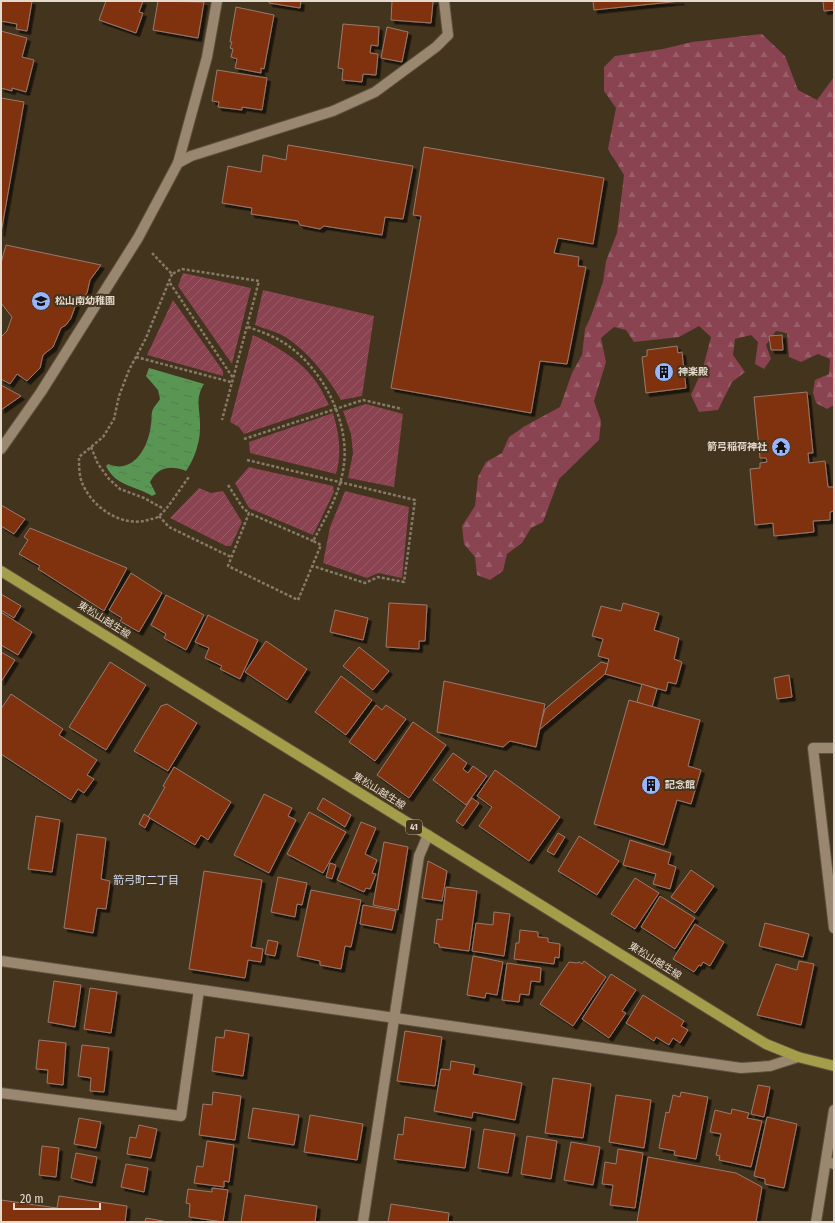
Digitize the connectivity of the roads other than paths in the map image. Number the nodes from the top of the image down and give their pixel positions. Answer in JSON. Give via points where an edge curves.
{"nodes":[{"id":1,"x":217,"y":1,"type":"edge"},
{"id":2,"x":444,"y":1,"type":"edge"},
{"id":3,"x":178,"y":163,"type":"junction"},
{"id":4,"x":1,"y":449,"type":"edge"},
{"id":5,"x":1,"y":571,"type":"edge"},
{"id":6,"x":834,"y":748,"type":"edge"},
{"id":7,"x":428,"y":835,"type":"junction"},
{"id":8,"x":834,"y":928,"type":"edge"},
{"id":9,"x":1,"y":960,"type":"edge"},
{"id":10,"x":199,"y":990,"type":"junction"},
{"id":11,"x":393,"y":1018,"type":"junction"},
{"id":12,"x":798,"y":1057,"type":"junction"},
{"id":13,"x":834,"y":1066,"type":"edge"},
{"id":14,"x":1,"y":1093,"type":"edge"},
{"id":15,"x":834,"y":1110,"type":"edge"},
{"id":16,"x":830,"y":1162,"type":"edge"},
{"id":17,"x":363,"y":1222,"type":"edge"},
{"id":18,"x":816,"y":1222,"type":"edge"}],
"edges":[{"from":1,"to":3,"type":"street","via":[[207,57]]},
{"from":2,"to":3,"type":"street","via":[[448,35],[436,47],[375,92],[333,111],[191,156]]},
{"from":3,"to":4,"type":"street","via":[[138,238],[41,392]]},
{"from":5,"to":7,"type":"main road","name":"東松山越生線","number":"41"},
{"from":6,"to":8,"type":"street","via":[[813,748]]},
{"from":7,"to":11,"type":"street","via":[[419,856]]},
{"from":7,"to":12,"type":"main road","name":"東松山越生線","number":"41","via":[[766,1044]]},
{"from":9,"to":10,"type":"street"},
{"from":10,"to":11,"type":"street"},
{"from":10,"to":14,"type":"street","via":[[181,1116]]},
{"from":11,"to":12,"type":"street","via":[[741,1068],[770,1066]]},
{"from":11,"to":17,"type":"street"},
{"from":12,"to":13,"type":"main road","name":"東松山越生線","number":"41"},
{"from":15,"to":16,"type":"street"},
{"from":16,"to":18,"type":"street"}]}
